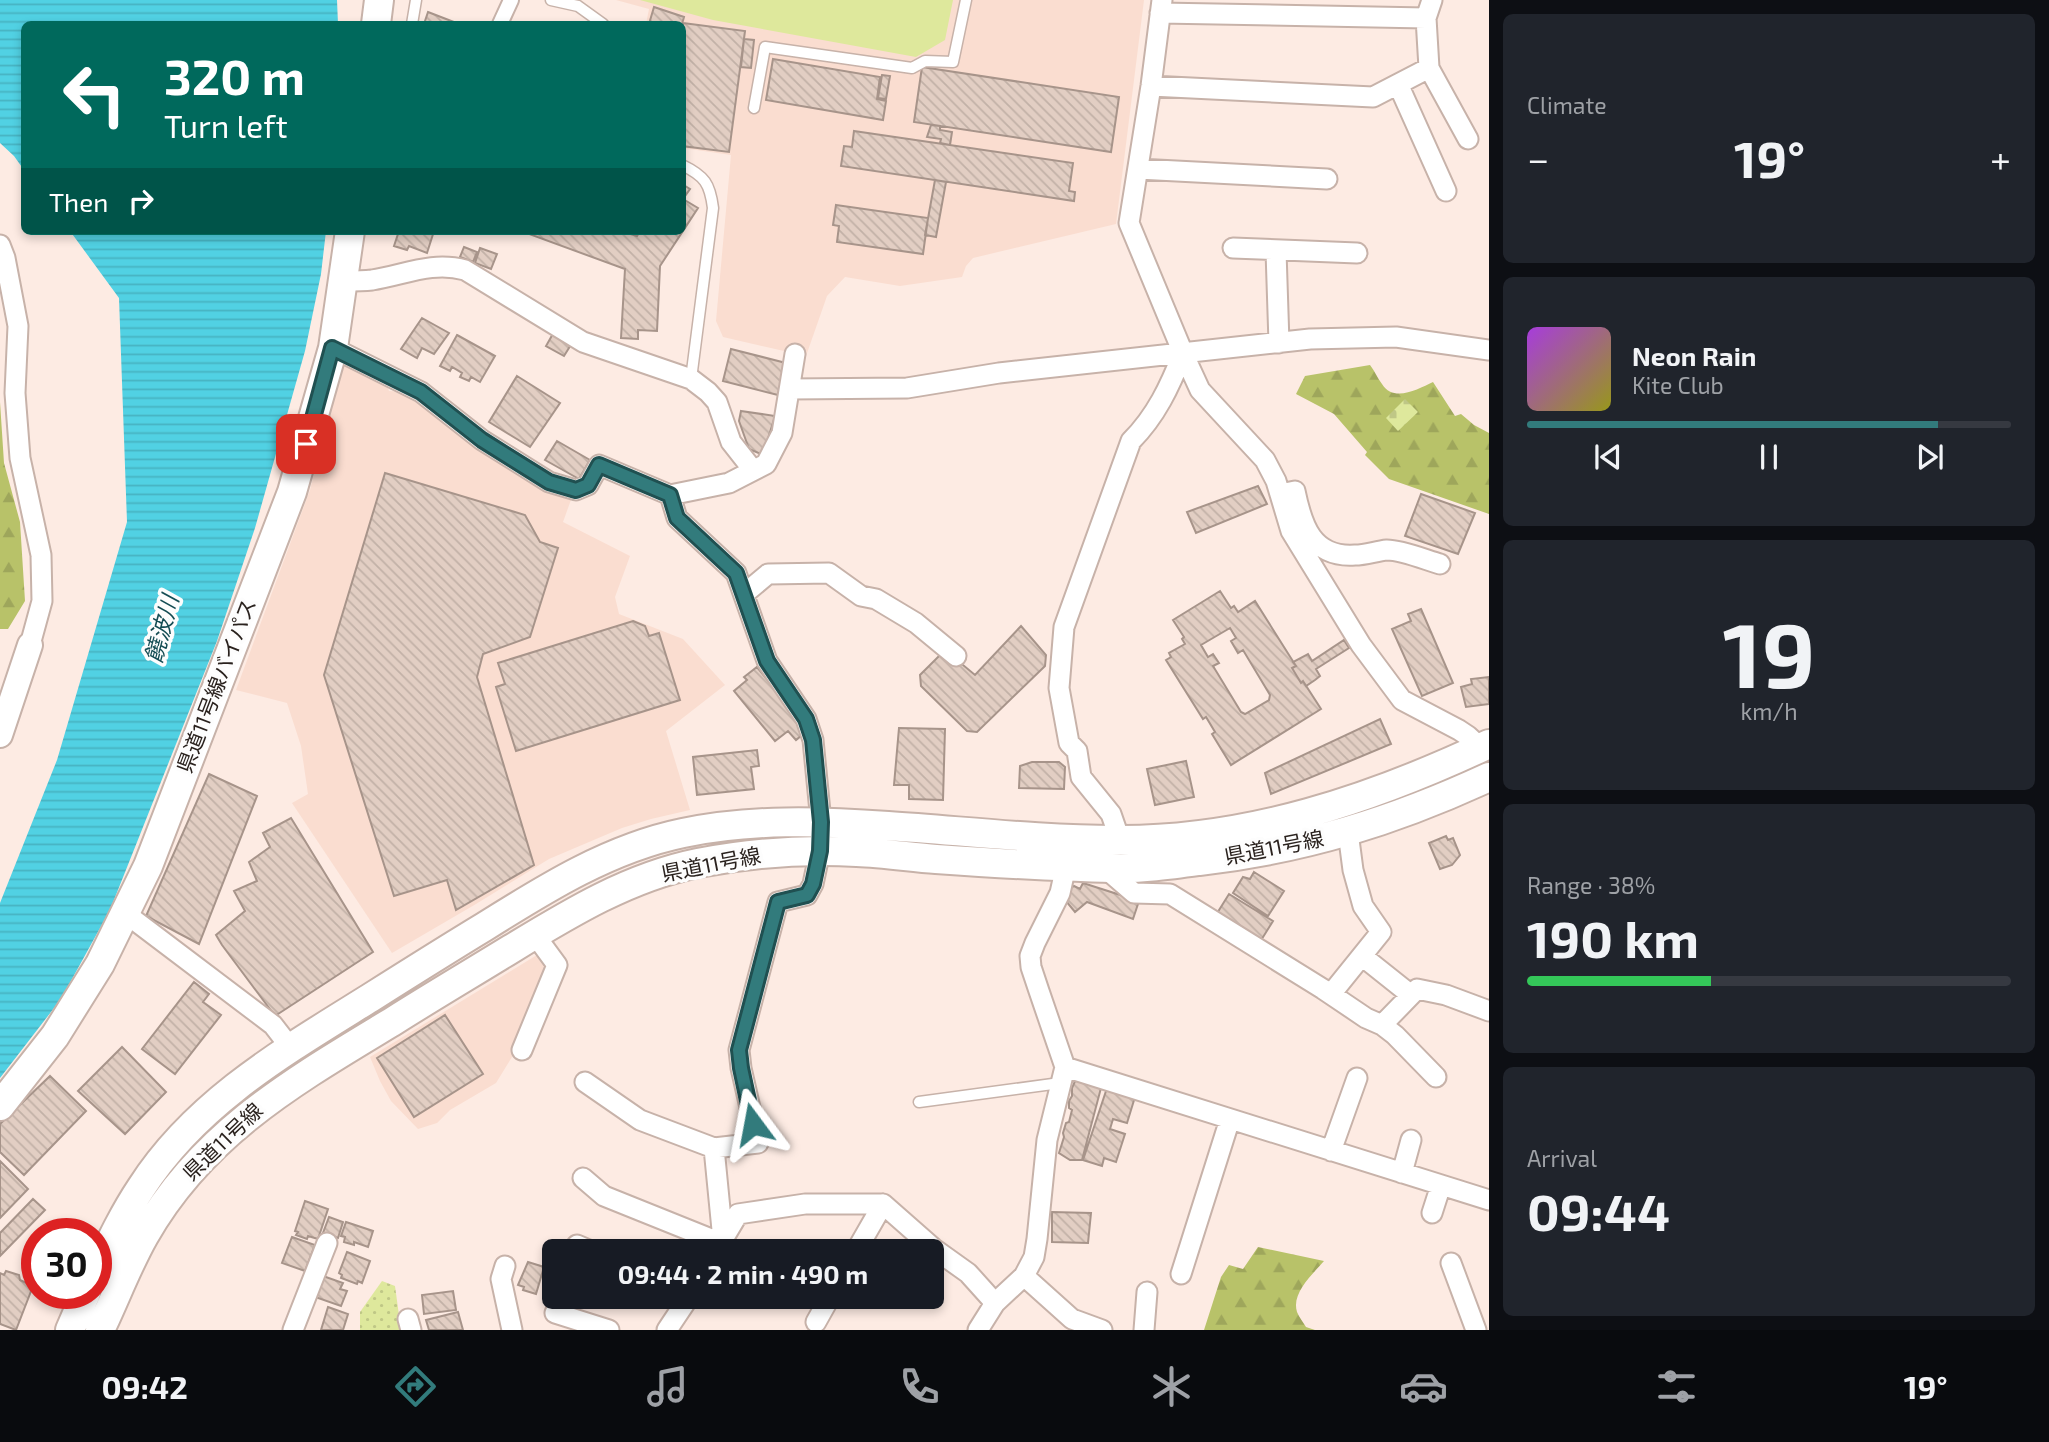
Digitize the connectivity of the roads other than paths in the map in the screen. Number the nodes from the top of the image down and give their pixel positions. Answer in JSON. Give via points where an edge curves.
{"nodes":[{"id":1,"x":379,"y":0,"type":"edge"},
{"id":2,"x":416,"y":0,"type":"edge"},
{"id":3,"x":511,"y":0,"type":"edge"},
{"id":4,"x":551,"y":0,"type":"edge"},
{"id":5,"x":966,"y":0,"type":"edge"},
{"id":6,"x":1161,"y":6,"type":"edge"},
{"id":7,"x":1429,"y":9,"type":"edge"},
{"id":8,"x":376,"y":21,"type":"edge"},
{"id":9,"x":412,"y":21,"type":"edge"},
{"id":10,"x":501,"y":21,"type":"edge"},
{"id":11,"x":599,"y":21,"type":"edge"},
{"id":12,"x":1429,"y":68,"type":"junction"},
{"id":13,"x":1398,"y":84,"type":"junction"},
{"id":14,"x":1151,"y":86,"type":"junction"},
{"id":15,"x":754,"y":108,"type":"dead end"},
{"id":16,"x":1468,"y":139,"type":"dead end"},
{"id":17,"x":686,"y":167,"type":"edge"},
{"id":18,"x":1138,"y":169,"type":"junction"},
{"id":19,"x":1327,"y":179,"type":"dead end"},
{"id":20,"x":1446,"y":191,"type":"dead end"},
{"id":21,"x":350,"y":235,"type":"edge"},
{"id":22,"x":0,"y":245,"type":"edge"},
{"id":23,"x":1233,"y":248,"type":"dead end"},
{"id":24,"x":1276,"y":251,"type":"junction"},
{"id":25,"x":1357,"y":253,"type":"dead end"},
{"id":26,"x":344,"y":281,"type":"junction"},
{"id":27,"x":1279,"y":343,"type":"junction"},
{"id":28,"x":332,"y":348,"type":"junction"},
{"id":29,"x":1489,"y":350,"type":"edge"},
{"id":30,"x":796,"y":354,"type":"dead end"},
{"id":31,"x":1183,"y":354,"type":"junction"},
{"id":32,"x":691,"y":379,"type":"junction"},
{"id":33,"x":790,"y":389,"type":"junction"},
{"id":34,"x":753,"y":470,"type":"junction"},
{"id":35,"x":1280,"y":494,"type":"junction"},
{"id":36,"x":670,"y":495,"type":"junction"},
{"id":37,"x":1440,"y":564,"type":"dead end"},
{"id":38,"x":744,"y":594,"type":"junction"},
{"id":39,"x":30,"y":645,"type":"joint"},
{"id":40,"x":956,"y":656,"type":"dead end"},
{"id":41,"x":0,"y":736,"type":"edge"},
{"id":42,"x":1486,"y":751,"type":"edge"},
{"id":43,"x":1489,"y":777,"type":"edge"},
{"id":44,"x":821,"y":822,"type":"junction"},
{"id":45,"x":1348,"y":832,"type":"junction"},
{"id":46,"x":1120,"y":840,"type":"junction"},
{"id":47,"x":820,"y":851,"type":"junction"},
{"id":48,"x":1065,"y":852,"type":"junction"},
{"id":49,"x":1105,"y":868,"type":"junction"},
{"id":50,"x":125,"y":914,"type":"junction"},
{"id":51,"x":535,"y":934,"type":"junction"},
{"id":52,"x":1362,"y":956,"type":"junction"},
{"id":53,"x":1331,"y":994,"type":"junction"},
{"id":54,"x":1410,"y":995,"type":"junction"},
{"id":55,"x":1489,"y":1011,"type":"edge"},
{"id":56,"x":1382,"y":1025,"type":"junction"},
{"id":57,"x":290,"y":1047,"type":"junction"},
{"id":58,"x":522,"y":1050,"type":"dead end"},
{"id":59,"x":1062,"y":1075,"type":"junction"},
{"id":60,"x":1436,"y":1077,"type":"dead end"},
{"id":61,"x":1357,"y":1078,"type":"dead end"},
{"id":62,"x":585,"y":1082,"type":"dead end"},
{"id":63,"x":919,"y":1102,"type":"dead end"},
{"id":64,"x":0,"y":1107,"type":"edge"},
{"id":65,"x":1230,"y":1119,"type":"junction"},
{"id":66,"x":1411,"y":1140,"type":"dead end"},
{"id":67,"x":714,"y":1148,"type":"junction"},
{"id":68,"x":1331,"y":1151,"type":"junction"},
{"id":69,"x":1402,"y":1173,"type":"junction"},
{"id":70,"x":583,"y":1178,"type":"dead end"},
{"id":71,"x":1441,"y":1185,"type":"junction"},
{"id":72,"x":1489,"y":1200,"type":"edge"},
{"id":73,"x":883,"y":1204,"type":"junction"},
{"id":74,"x":1432,"y":1213,"type":"dead end"},
{"id":75,"x":706,"y":1239,"type":"edge"},
{"id":76,"x":720,"y":1239,"type":"edge"},
{"id":77,"x":723,"y":1239,"type":"edge"},
{"id":78,"x":863,"y":1239,"type":"edge"},
{"id":79,"x":112,"y":1240,"type":"edge"},
{"id":80,"x":327,"y":1243,"type":"dead end"},
{"id":81,"x":1451,"y":1264,"type":"dead end"},
{"id":82,"x":505,"y":1266,"type":"dead end"},
{"id":83,"x":1181,"y":1274,"type":"dead end"},
{"id":84,"x":1024,"y":1276,"type":"junction"},
{"id":85,"x":1147,"y":1292,"type":"dead end"},
{"id":86,"x":995,"y":1303,"type":"junction"},
{"id":87,"x":79,"y":1309,"type":"edge"},
{"id":88,"x":681,"y":1309,"type":"edge"},
{"id":89,"x":824,"y":1309,"type":"edge"},
{"id":90,"x":555,"y":1313,"type":"dead end"},
{"id":91,"x":816,"y":1322,"type":"dead end"},
{"id":92,"x":70,"y":1330,"type":"edge"},
{"id":93,"x":100,"y":1330,"type":"edge"},
{"id":94,"x":293,"y":1330,"type":"edge"},
{"id":95,"x":512,"y":1330,"type":"edge"},
{"id":96,"x":609,"y":1330,"type":"edge"},
{"id":97,"x":667,"y":1330,"type":"edge"},
{"id":98,"x":978,"y":1330,"type":"edge"},
{"id":99,"x":1102,"y":1330,"type":"edge"},
{"id":100,"x":1144,"y":1330,"type":"edge"},
{"id":101,"x":1476,"y":1330,"type":"edge"}],
"edges":[{"from":1,"to":8,"type":"main road"},
{"from":2,"to":9,"type":"lane"},
{"from":3,"to":10,"type":"street"},
{"from":4,"to":11,"type":"lane","via":[[578,6]]},
{"from":5,"to":15,"type":"lane","via":[[953,62],[925,61],[912,68],[765,47]]},
{"from":6,"to":7,"type":"street"},
{"from":6,"to":14,"type":"street"},
{"from":7,"to":12,"type":"street"},
{"from":12,"to":13,"type":"street"},
{"from":12,"to":16,"type":"street"},
{"from":13,"to":14,"type":"street","via":[[1373,97]]},
{"from":13,"to":20,"type":"street"},
{"from":14,"to":18,"type":"street"},
{"from":17,"to":32,"type":"lane","via":[[711,190],[713,208]]},
{"from":18,"to":19,"type":"street"},
{"from":18,"to":31,"type":"street","via":[[1129,223]]},
{"from":21,"to":26,"type":"main road","name":"県道11号線バイパス"},
{"from":22,"to":39,"type":"street","via":[[18,326],[15,393],[20,458],[41,555],[42,601]]},
{"from":23,"to":24,"type":"street"},
{"from":24,"to":25,"type":"street"},
{"from":24,"to":27,"type":"street"},
{"from":26,"to":28,"type":"main road","name":"県道11号線バイパス"},
{"from":26,"to":32,"type":"street","via":[[452,266],[466,270],[583,342]]},
{"from":27,"to":29,"type":"street","via":[[1396,337]]},
{"from":27,"to":31,"type":"street"},
{"from":28,"to":36,"type":"street","via":[[421,392],[482,440],[549,482],[576,490],[588,485],[599,465]]},
{"from":28,"to":50,"type":"main road","name":"県道11号線バイパス","via":[[292,492],[148,866]]},
{"from":30,"to":33,"type":"street"},
{"from":31,"to":33,"type":"street","via":[[999,373],[907,388]]},
{"from":31,"to":35,"type":"street","via":[[1200,390],[1265,460]]},
{"from":31,"to":46,"type":"street","via":[[1146,426],[1131,441],[1064,627],[1059,688],[1069,743],[1077,751],[1081,777],[1111,814]]},
{"from":32,"to":34,"type":"street","via":[[717,402],[731,442]]},
{"from":33,"to":34,"type":"street","via":[[782,433],[766,464]]},
{"from":34,"to":36,"type":"street","via":[[729,483]]},
{"from":35,"to":37,"type":"street","via":[[1295,491],[1300,517],[1322,548],[1353,555],[1390,550]]},
{"from":35,"to":42,"type":"street","via":[[1291,531],[1361,645],[1402,700]]},
{"from":36,"to":38,"type":"street","via":[[677,518],[736,573]]},
{"from":38,"to":40,"type":"street","via":[[768,574],[829,573],[861,596],[876,599],[916,623]]},
{"from":38,"to":44,"type":"street","via":[[767,661],[806,719],[813,740]]},
{"from":39,"to":41,"type":"street"},
{"from":42,"to":46,"type":"main road","name":"県道11号線","via":[[1314,813],[1240,829]]},
{"from":43,"to":45,"type":"main road","name":"県道11号線"},
{"from":44,"to":47,"type":"street"},
{"from":44,"to":48,"type":"main road","name":"県道11号線"},
{"from":44,"to":57,"type":"main road","name":"県道11号線","via":[[702,830],[619,852],[510,910]]},
{"from":45,"to":49,"type":"main road","name":"県道11号線","via":[[1213,860]]},
{"from":45,"to":52,"type":"street","via":[[1363,906],[1381,932]]},
{"from":46,"to":48,"type":"main road","name":"県道11号線"},
{"from":47,"to":48,"type":"main road","name":"県道11号線","via":[[940,859]]},
{"from":47,"to":51,"type":"main road","name":"県道11号線","via":[[738,856],[658,873],[589,903]]},
{"from":47,"to":67,"type":"street","via":[[807,895],[778,902],[739,1050],[758,1143]]},
{"from":48,"to":49,"type":"main road","name":"県道11号線"},
{"from":48,"to":59,"type":"street","via":[[1060,893],[1030,956]]},
{"from":49,"to":53,"type":"street","via":[[1133,893],[1170,894]]},
{"from":50,"to":57,"type":"street","via":[[273,1025]]},
{"from":50,"to":64,"type":"main road","name":"県道11号線バイパス","via":[[55,1036]]},
{"from":51,"to":58,"type":"street","via":[[557,965]]},
{"from":51,"to":93,"type":"main road","name":"県道11号線","via":[[303,1076],[227,1134],[195,1165],[159,1212]]},
{"from":52,"to":53,"type":"street"},
{"from":52,"to":54,"type":"street"},
{"from":53,"to":56,"type":"street"},
{"from":54,"to":55,"type":"street","via":[[1416,989],[1446,995]]},
{"from":54,"to":56,"type":"street"},
{"from":56,"to":60,"type":"street"},
{"from":57,"to":79,"type":"main road","name":"県道11号線","via":[[236,1086],[177,1141],[142,1186]]},
{"from":59,"to":63,"type":"lane"},
{"from":59,"to":65,"type":"street"},
{"from":59,"to":84,"type":"street","via":[[1047,1140],[1034,1257]]},
{"from":61,"to":68,"type":"street"},
{"from":62,"to":67,"type":"street","via":[[639,1120]]},
{"from":65,"to":68,"type":"street"},
{"from":65,"to":83,"type":"street"},
{"from":66,"to":69,"type":"street"},
{"from":67,"to":76,"type":"street"},
{"from":68,"to":69,"type":"street"},
{"from":69,"to":71,"type":"street"},
{"from":70,"to":75,"type":"street","via":[[604,1196]]},
{"from":71,"to":72,"type":"street"},
{"from":71,"to":74,"type":"street"},
{"from":73,"to":77,"type":"street","via":[[805,1204],[738,1214]]},
{"from":73,"to":78,"type":"street"},
{"from":73,"to":86,"type":"street","via":[[968,1273]]},
{"from":80,"to":94,"type":"street"},
{"from":81,"to":101,"type":"street"},
{"from":82,"to":95,"type":"street","via":[[501,1279]]},
{"from":84,"to":86,"type":"street"},
{"from":84,"to":99,"type":"street","via":[[1072,1320]]},
{"from":85,"to":100,"type":"street"},
{"from":86,"to":98,"type":"street"},
{"from":87,"to":92,"type":"main road"},
{"from":88,"to":97,"type":"street"},
{"from":89,"to":91,"type":"street"},
{"from":90,"to":96,"type":"street"}]}
